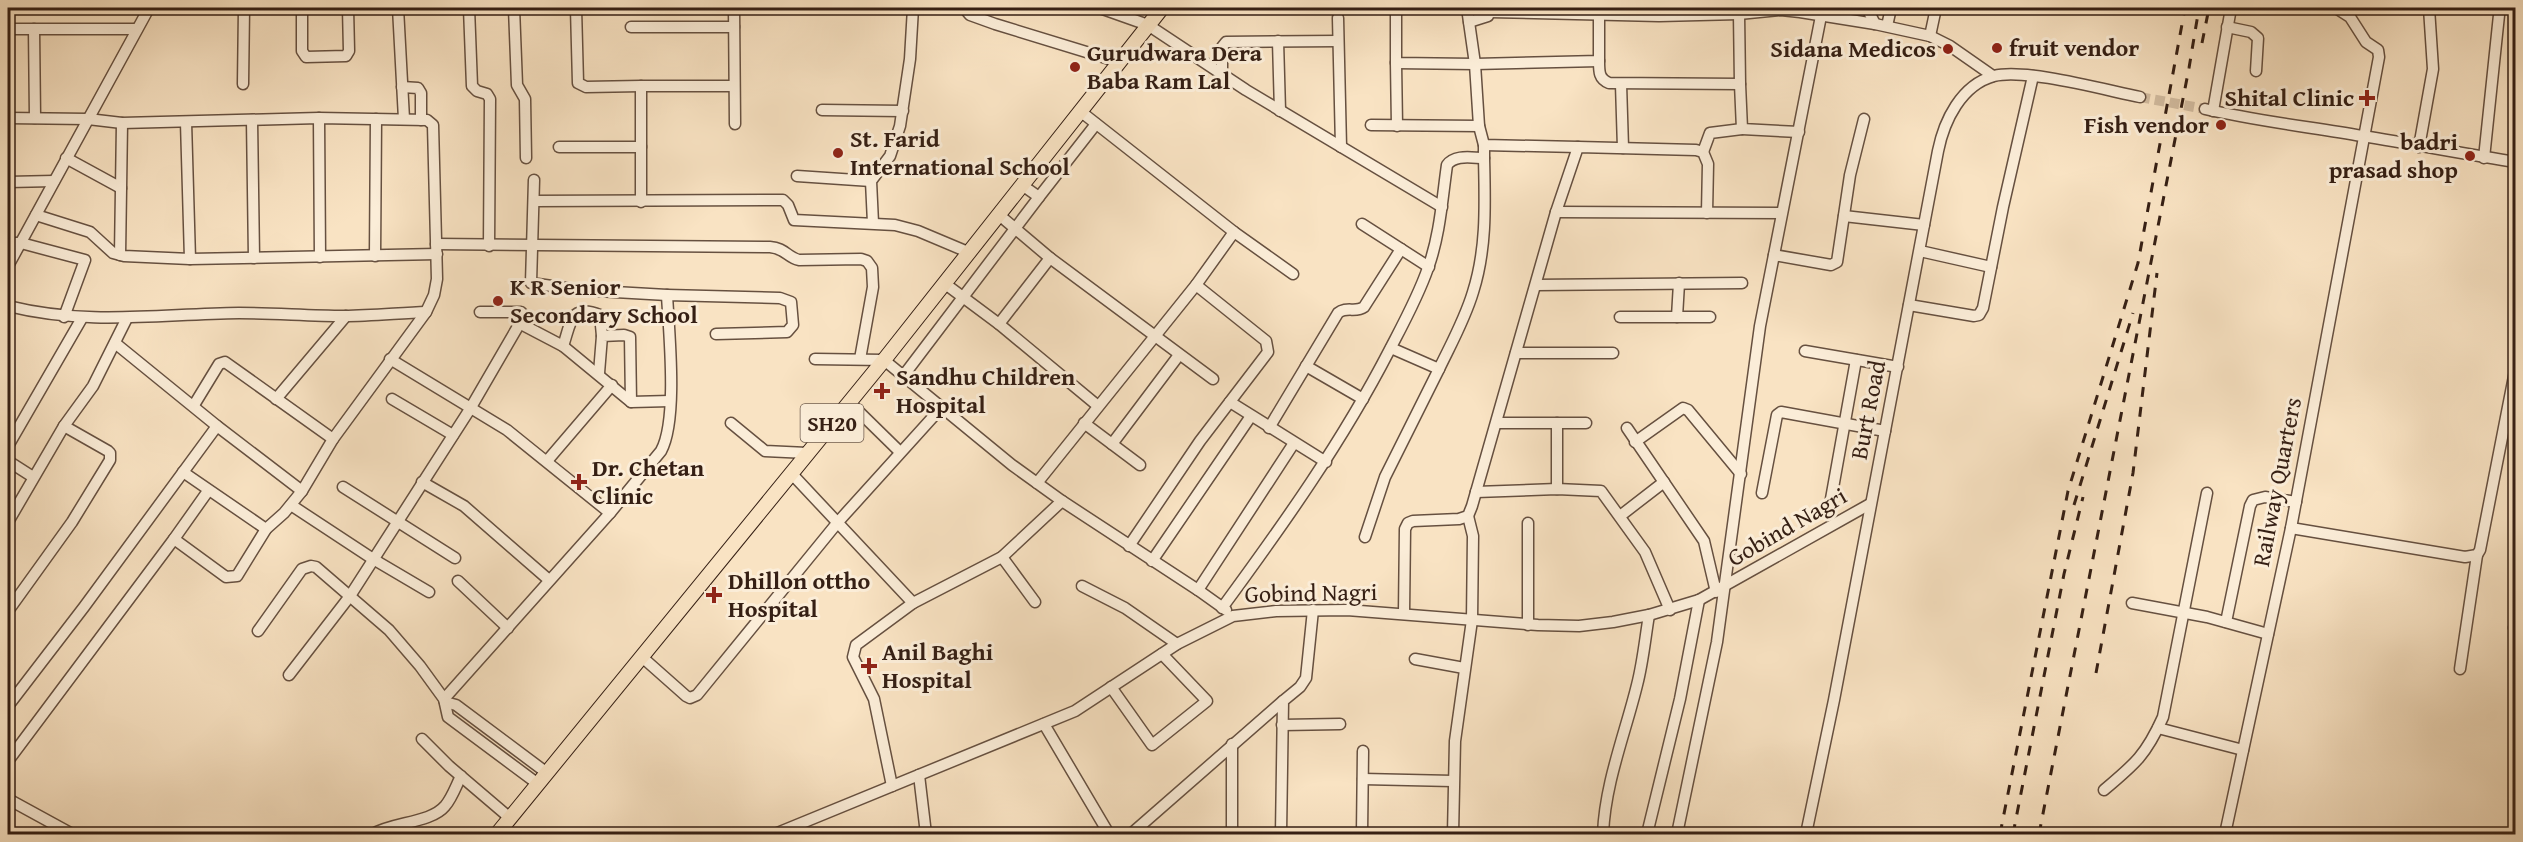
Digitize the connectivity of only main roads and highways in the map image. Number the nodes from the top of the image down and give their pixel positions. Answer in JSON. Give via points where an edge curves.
{"nodes":[{"id":1,"x":1162,"y":8,"type":"edge"},
{"id":2,"x":497,"y":834,"type":"edge"}],
"edges":[{"from":1,"to":2,"type":"main road","number":"SH20","via":[[884,360]]}]}
